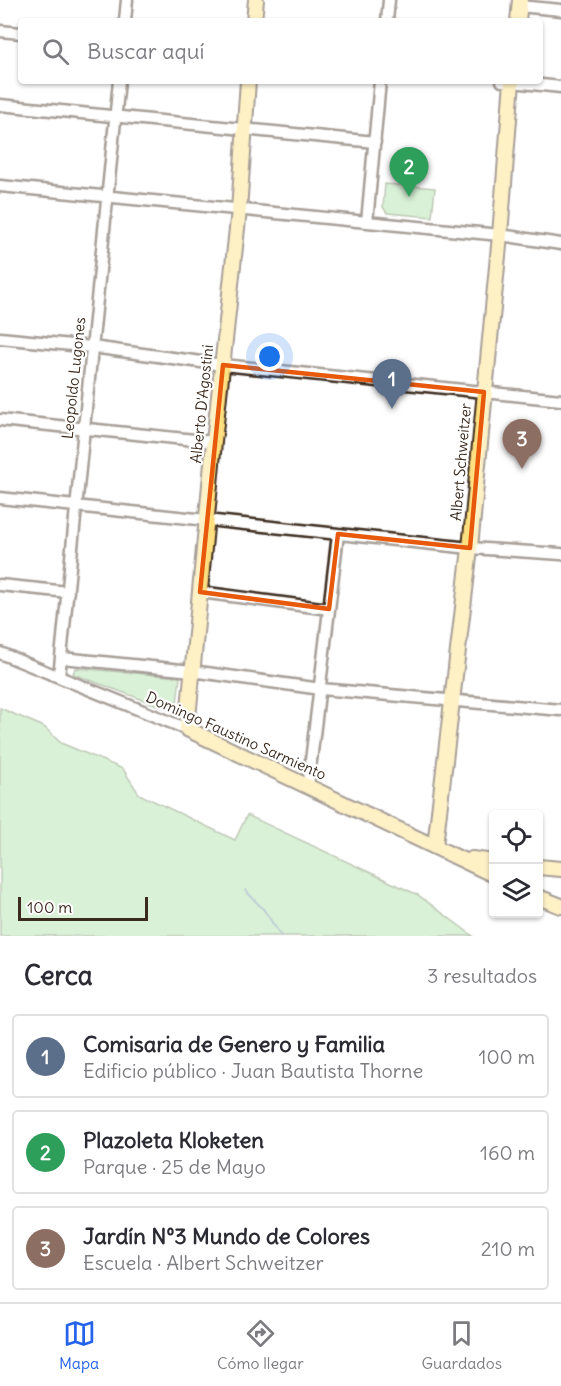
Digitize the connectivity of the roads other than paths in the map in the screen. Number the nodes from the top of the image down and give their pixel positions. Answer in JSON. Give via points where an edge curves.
{"nodes":[{"id":1,"x":127,"y":0,"type":"edge"},
{"id":2,"x":256,"y":0,"type":"edge"},
{"id":3,"x":388,"y":0,"type":"edge"},
{"id":4,"x":520,"y":3,"type":"edge"},
{"id":5,"x":561,"y":10,"type":"edge"},
{"id":6,"x":125,"y":18,"type":"edge"},
{"id":7,"x":254,"y":18,"type":"edge"},
{"id":8,"x":387,"y":18,"type":"edge"},
{"id":9,"x":518,"y":18,"type":"edge"},
{"id":10,"x":0,"y":31,"type":"edge"},
{"id":11,"x":18,"y":33,"type":"edge"},
{"id":12,"x":119,"y":84,"type":"edge"},
{"id":13,"x":248,"y":84,"type":"edge"},
{"id":14,"x":380,"y":84,"type":"edge"},
{"id":15,"x":509,"y":84,"type":"edge"},
{"id":16,"x":535,"y":84,"type":"edge"},
{"id":17,"x":561,"y":87,"type":"edge"},
{"id":18,"x":0,"y":105,"type":"edge"},
{"id":19,"x":116,"y":115,"type":"junction"},
{"id":20,"x":243,"y":129,"type":"junction"},
{"id":21,"x":375,"y":142,"type":"junction"},
{"id":22,"x":0,"y":186,"type":"edge"},
{"id":23,"x":106,"y":197,"type":"junction"},
{"id":24,"x":239,"y":210,"type":"junction"},
{"id":25,"x":367,"y":222,"type":"junction"},
{"id":26,"x":500,"y":235,"type":"junction"},
{"id":27,"x":561,"y":244,"type":"edge"},
{"id":28,"x":0,"y":338,"type":"edge"},
{"id":29,"x":92,"y":347,"type":"junction"},
{"id":30,"x":224,"y":365,"type":"junction"},
{"id":31,"x":484,"y":392,"type":"junction"},
{"id":32,"x":561,"y":400,"type":"edge"},
{"id":33,"x":0,"y":420,"type":"edge"},
{"id":34,"x":84,"y":429,"type":"junction"},
{"id":35,"x":214,"y":442,"type":"junction"},
{"id":36,"x":0,"y":498,"type":"edge"},
{"id":37,"x":76,"y":506,"type":"junction"},
{"id":38,"x":208,"y":521,"type":"junction"},
{"id":39,"x":338,"y":534,"type":"junction"},
{"id":40,"x":470,"y":548,"type":"junction"},
{"id":41,"x":561,"y":554,"type":"edge"},
{"id":42,"x":0,"y":585,"type":"edge"},
{"id":43,"x":68,"y":592,"type":"junction"},
{"id":44,"x":200,"y":592,"type":"junction"},
{"id":45,"x":329,"y":609,"type":"junction"},
{"id":46,"x":0,"y":653,"type":"edge"},
{"id":47,"x":62,"y":658,"type":"junction"},
{"id":48,"x":192,"y":671,"type":"junction"},
{"id":49,"x":59,"y":677,"type":"junction"},
{"id":50,"x":321,"y":689,"type":"junction"},
{"id":51,"x":452,"y":701,"type":"junction"},
{"id":52,"x":561,"y":710,"type":"edge"},
{"id":53,"x":187,"y":729,"type":"junction"},
{"id":54,"x":308,"y":786,"type":"junction"},
{"id":55,"x":435,"y":846,"type":"junction"},
{"id":56,"x":455,"y":856,"type":"junction"},
{"id":57,"x":489,"y":861,"type":"edge"},
{"id":58,"x":543,"y":867,"type":"edge"},
{"id":59,"x":561,"y":869,"type":"edge"},
{"id":60,"x":489,"y":873,"type":"edge"},
{"id":61,"x":543,"y":899,"type":"edge"},
{"id":62,"x":561,"y":906,"type":"edge"}],
"edges":[{"from":1,"to":6,"type":"street"},
{"from":2,"to":7,"type":"main road"},
{"from":3,"to":8,"type":"street"},
{"from":4,"to":5,"type":"street"},
{"from":4,"to":9,"type":"main road"},
{"from":10,"to":11,"type":"street"},
{"from":12,"to":19,"type":"street","name":"Leopoldo Lugones"},
{"from":13,"to":20,"type":"main road","name":"Alberto D'Agostini"},
{"from":14,"to":21,"type":"street"},
{"from":15,"to":26,"type":"main road","name":"Albert Schweitzer"},
{"from":16,"to":17,"type":"street"},
{"from":18,"to":19,"type":"street"},
{"from":19,"to":20,"type":"street"},
{"from":19,"to":23,"type":"street","name":"Leopoldo Lugones"},
{"from":20,"to":21,"type":"street"},
{"from":20,"to":24,"type":"main road","name":"Alberto D'Agostini"},
{"from":21,"to":25,"type":"street"},
{"from":22,"to":23,"type":"street"},
{"from":23,"to":24,"type":"street"},
{"from":23,"to":29,"type":"street","name":"Leopoldo Lugones"},
{"from":24,"to":25,"type":"street"},
{"from":24,"to":30,"type":"main road","name":"Alberto D'Agostini"},
{"from":25,"to":26,"type":"street"},
{"from":26,"to":27,"type":"street"},
{"from":26,"to":31,"type":"main road","name":"Albert Schweitzer"},
{"from":28,"to":29,"type":"street"},
{"from":29,"to":30,"type":"street"},
{"from":29,"to":34,"type":"street","name":"Leopoldo Lugones"},
{"from":30,"to":31,"type":"street"},
{"from":30,"to":35,"type":"main road","name":"Alberto D'Agostini"},
{"from":31,"to":32,"type":"street"},
{"from":31,"to":40,"type":"main road","name":"Albert Schweitzer"},
{"from":33,"to":34,"type":"street"},
{"from":34,"to":35,"type":"street"},
{"from":34,"to":37,"type":"street","name":"Leopoldo Lugones"},
{"from":35,"to":38,"type":"main road","name":"Alberto D'Agostini"},
{"from":36,"to":37,"type":"street"},
{"from":37,"to":38,"type":"street"},
{"from":37,"to":43,"type":"street","name":"Leopoldo Lugones"},
{"from":38,"to":39,"type":"street"},
{"from":38,"to":44,"type":"main road","name":"Alberto D'Agostini"},
{"from":39,"to":40,"type":"street"},
{"from":39,"to":45,"type":"street"},
{"from":40,"to":41,"type":"street"},
{"from":40,"to":51,"type":"main road","name":"Albert Schweitzer"},
{"from":42,"to":43,"type":"street"},
{"from":43,"to":47,"type":"street","name":"Leopoldo Lugones"},
{"from":44,"to":45,"type":"street"},
{"from":44,"to":48,"type":"main road","name":"Alberto D'Agostini"},
{"from":45,"to":50,"type":"street"},
{"from":46,"to":49,"type":"street","name":"Domingo Faustino Sarmiento"},
{"from":47,"to":48,"type":"street"},
{"from":47,"to":49,"type":"street","name":"Leopoldo Lugones"},
{"from":48,"to":50,"type":"street"},
{"from":48,"to":53,"type":"main road","name":"Alberto D'Agostini"},
{"from":49,"to":53,"type":"street","name":"Domingo Faustino Sarmiento"},
{"from":50,"to":51,"type":"street"},
{"from":50,"to":54,"type":"street"},
{"from":51,"to":52,"type":"street"},
{"from":51,"to":55,"type":"main road","name":"Albert Schweitzer"},
{"from":53,"to":54,"type":"main road","name":"Domingo Faustino Sarmiento"},
{"from":54,"to":55,"type":"main road","name":"Domingo Faustino Sarmiento"},
{"from":55,"to":56,"type":"main road","name":"Domingo Faustino Sarmiento"},
{"from":56,"to":57,"type":"main road"},
{"from":56,"to":60,"type":"main road","name":"Domingo Faustino Sarmiento"},
{"from":58,"to":59,"type":"main road"},
{"from":61,"to":62,"type":"main road"}]}
